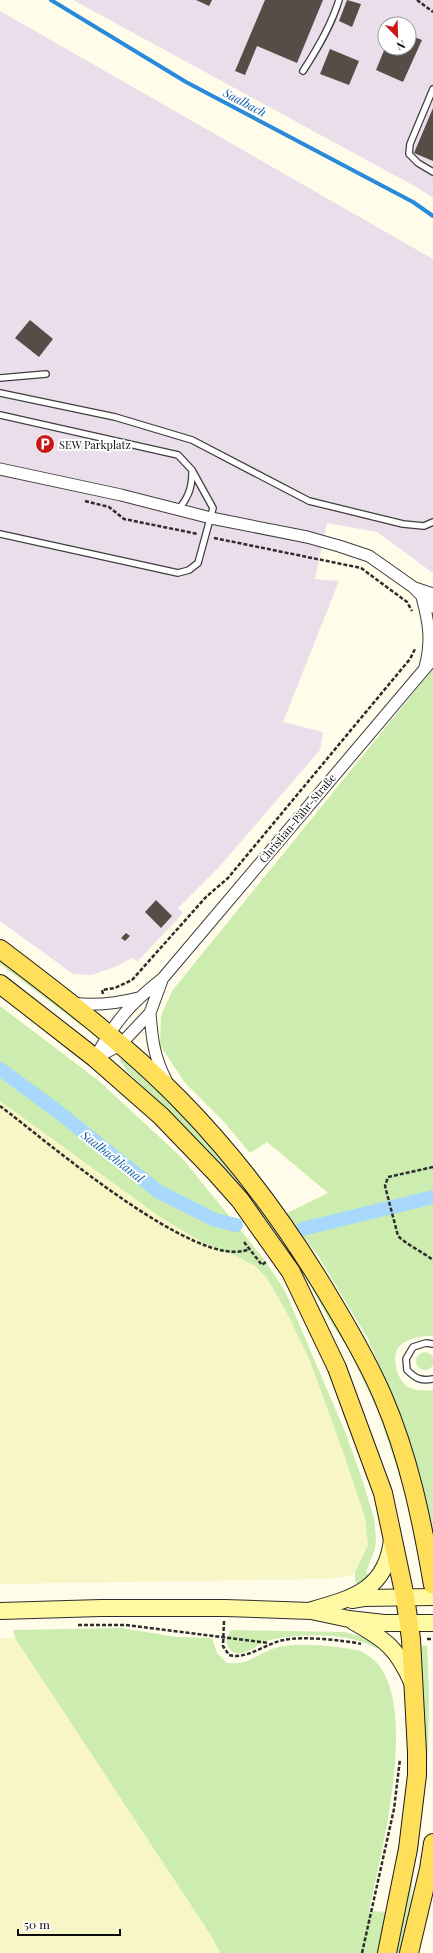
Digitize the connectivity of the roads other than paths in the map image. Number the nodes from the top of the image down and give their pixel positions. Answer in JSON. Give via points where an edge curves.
{"nodes":[{"id":1,"x":339,"y":0,"type":"edge"},
{"id":2,"x":303,"y":71,"type":"dead end"},
{"id":3,"x":433,"y":89,"type":"edge"},
{"id":4,"x":433,"y":172,"type":"edge"},
{"id":5,"x":46,"y":374,"type":"dead end"},
{"id":6,"x":0,"y":378,"type":"edge"},
{"id":7,"x":0,"y":393,"type":"edge"},
{"id":8,"x":0,"y":415,"type":"edge"},
{"id":9,"x":0,"y":469,"type":"edge"},
{"id":10,"x":192,"y":470,"type":"junction"},
{"id":11,"x":177,"y":510,"type":"junction"},
{"id":12,"x":211,"y":518,"type":"junction"},
{"id":13,"x":433,"y":522,"type":"edge"},
{"id":14,"x":0,"y":534,"type":"edge"},
{"id":15,"x":428,"y":595,"type":"edge"},
{"id":16,"x":433,"y":607,"type":"edge"},
{"id":17,"x":433,"y":658,"type":"edge"},
{"id":18,"x":425,"y":667,"type":"junction"},
{"id":19,"x":0,"y":949,"type":"edge"},
{"id":20,"x":163,"y":978,"type":"junction"},
{"id":21,"x":0,"y":984,"type":"edge"},
{"id":22,"x":138,"y":997,"type":"junction"},
{"id":23,"x":68,"y":1002,"type":"junction"},
{"id":24,"x":150,"y":1013,"type":"junction"},
{"id":25,"x":114,"y":1039,"type":"junction"},
{"id":26,"x":95,"y":1058,"type":"junction"},
{"id":27,"x":172,"y":1092,"type":"junction"},
{"id":28,"x":433,"y":1344,"type":"edge"},
{"id":29,"x":433,"y":1379,"type":"edge"},
{"id":30,"x":392,"y":1534,"type":"junction"},
{"id":31,"x":433,"y":1585,"type":"edge"},
{"id":32,"x":405,"y":1597,"type":"junction"},
{"id":33,"x":433,"y":1598,"type":"edge"},
{"id":34,"x":344,"y":1601,"type":"junction"},
{"id":35,"x":0,"y":1611,"type":"edge"},
{"id":36,"x":311,"y":1611,"type":"junction"},
{"id":37,"x":349,"y":1619,"type":"junction"},
{"id":38,"x":408,"y":1622,"type":"junction"},
{"id":39,"x":433,"y":1623,"type":"edge"},
{"id":40,"x":414,"y":1687,"type":"junction"},
{"id":41,"x":433,"y":1843,"type":"edge"},
{"id":42,"x":387,"y":1953,"type":"edge"},
{"id":43,"x":409,"y":1953,"type":"edge"}],
"edges":[{"from":1,"to":2,"type":"lane","via":[[320,44]]},
{"from":3,"to":4,"type":"lane","via":[[410,144],[409,154]]},
{"from":5,"to":6,"type":"lane"},
{"from":7,"to":13,"type":"lane","via":[[115,417],[192,440],[309,501],[402,524],[424,526]]},
{"from":8,"to":10,"type":"lane","via":[[178,454]]},
{"from":9,"to":11,"type":"street"},
{"from":10,"to":11,"type":"lane","via":[[192,487],[186,501]]},
{"from":10,"to":12,"type":"lane","via":[[213,508]]},
{"from":11,"to":12,"type":"street"},
{"from":12,"to":14,"type":"lane","via":[[198,563],[189,570],[178,573]]},
{"from":12,"to":15,"type":"street","via":[[307,537],[369,556]]},
{"from":15,"to":16,"type":"street"},
{"from":15,"to":18,"type":"street","via":[[430,649]]},
{"from":17,"to":18,"type":"street","name":"Christian-Pähr-Straße"},
{"from":18,"to":20,"type":"street","name":"Christian-Pähr-Straße"},
{"from":19,"to":23,"type":"main road"},
{"from":20,"to":22,"type":"street","name":"Christian-Pähr-Straße"},
{"from":20,"to":24,"type":"street","name":"Christian-Pähr-Straße"},
{"from":21,"to":26,"type":"main road"},
{"from":22,"to":23,"type":"street","via":[[104,1005]]},
{"from":22,"to":25,"type":"street","name":"Christian-Pähr-Straße","via":[[121,1015]]},
{"from":23,"to":25,"type":"main road"},
{"from":24,"to":25,"type":"street","name":"Christian-Pähr-Straße"},
{"from":24,"to":27,"type":"street","via":[[152,1045],[158,1065]]},
{"from":25,"to":26,"type":"street","name":"Christian-Pähr-Straße"},
{"from":25,"to":26,"type":"street","name":"Christian-Pähr-Straße"},
{"from":25,"to":27,"type":"main road"},
{"from":26,"to":30,"type":"main road","via":[[161,1116],[216,1173],[240,1200],[291,1272],[337,1368],[374,1465]]},
{"from":27,"to":31,"type":"main road","via":[[236,1163],[282,1223],[357,1342],[384,1397],[405,1457],[423,1525]]},
{"from":28,"to":29,"type":"lane","via":[[426,1343],[413,1347],[406,1359],[407,1370],[415,1378],[425,1381]]},
{"from":30,"to":32,"type":"main road"},
{"from":30,"to":34,"type":"main road","via":[[390,1556],[383,1573],[357,1595]]},
{"from":32,"to":33,"type":"main road"},
{"from":32,"to":34,"type":"main road"},
{"from":32,"to":38,"type":"main road"},
{"from":34,"to":36,"type":"main road"},
{"from":35,"to":36,"type":"main road","via":[[225,1608]]},
{"from":36,"to":37,"type":"main road"},
{"from":37,"to":38,"type":"main road"},
{"from":37,"to":40,"type":"main road","via":[[389,1644],[405,1665]]},
{"from":38,"to":39,"type":"main road"},
{"from":38,"to":40,"type":"main road"},
{"from":40,"to":42,"type":"main road","via":[[417,1775],[408,1849]]},
{"from":41,"to":43,"type":"main road"}]}
